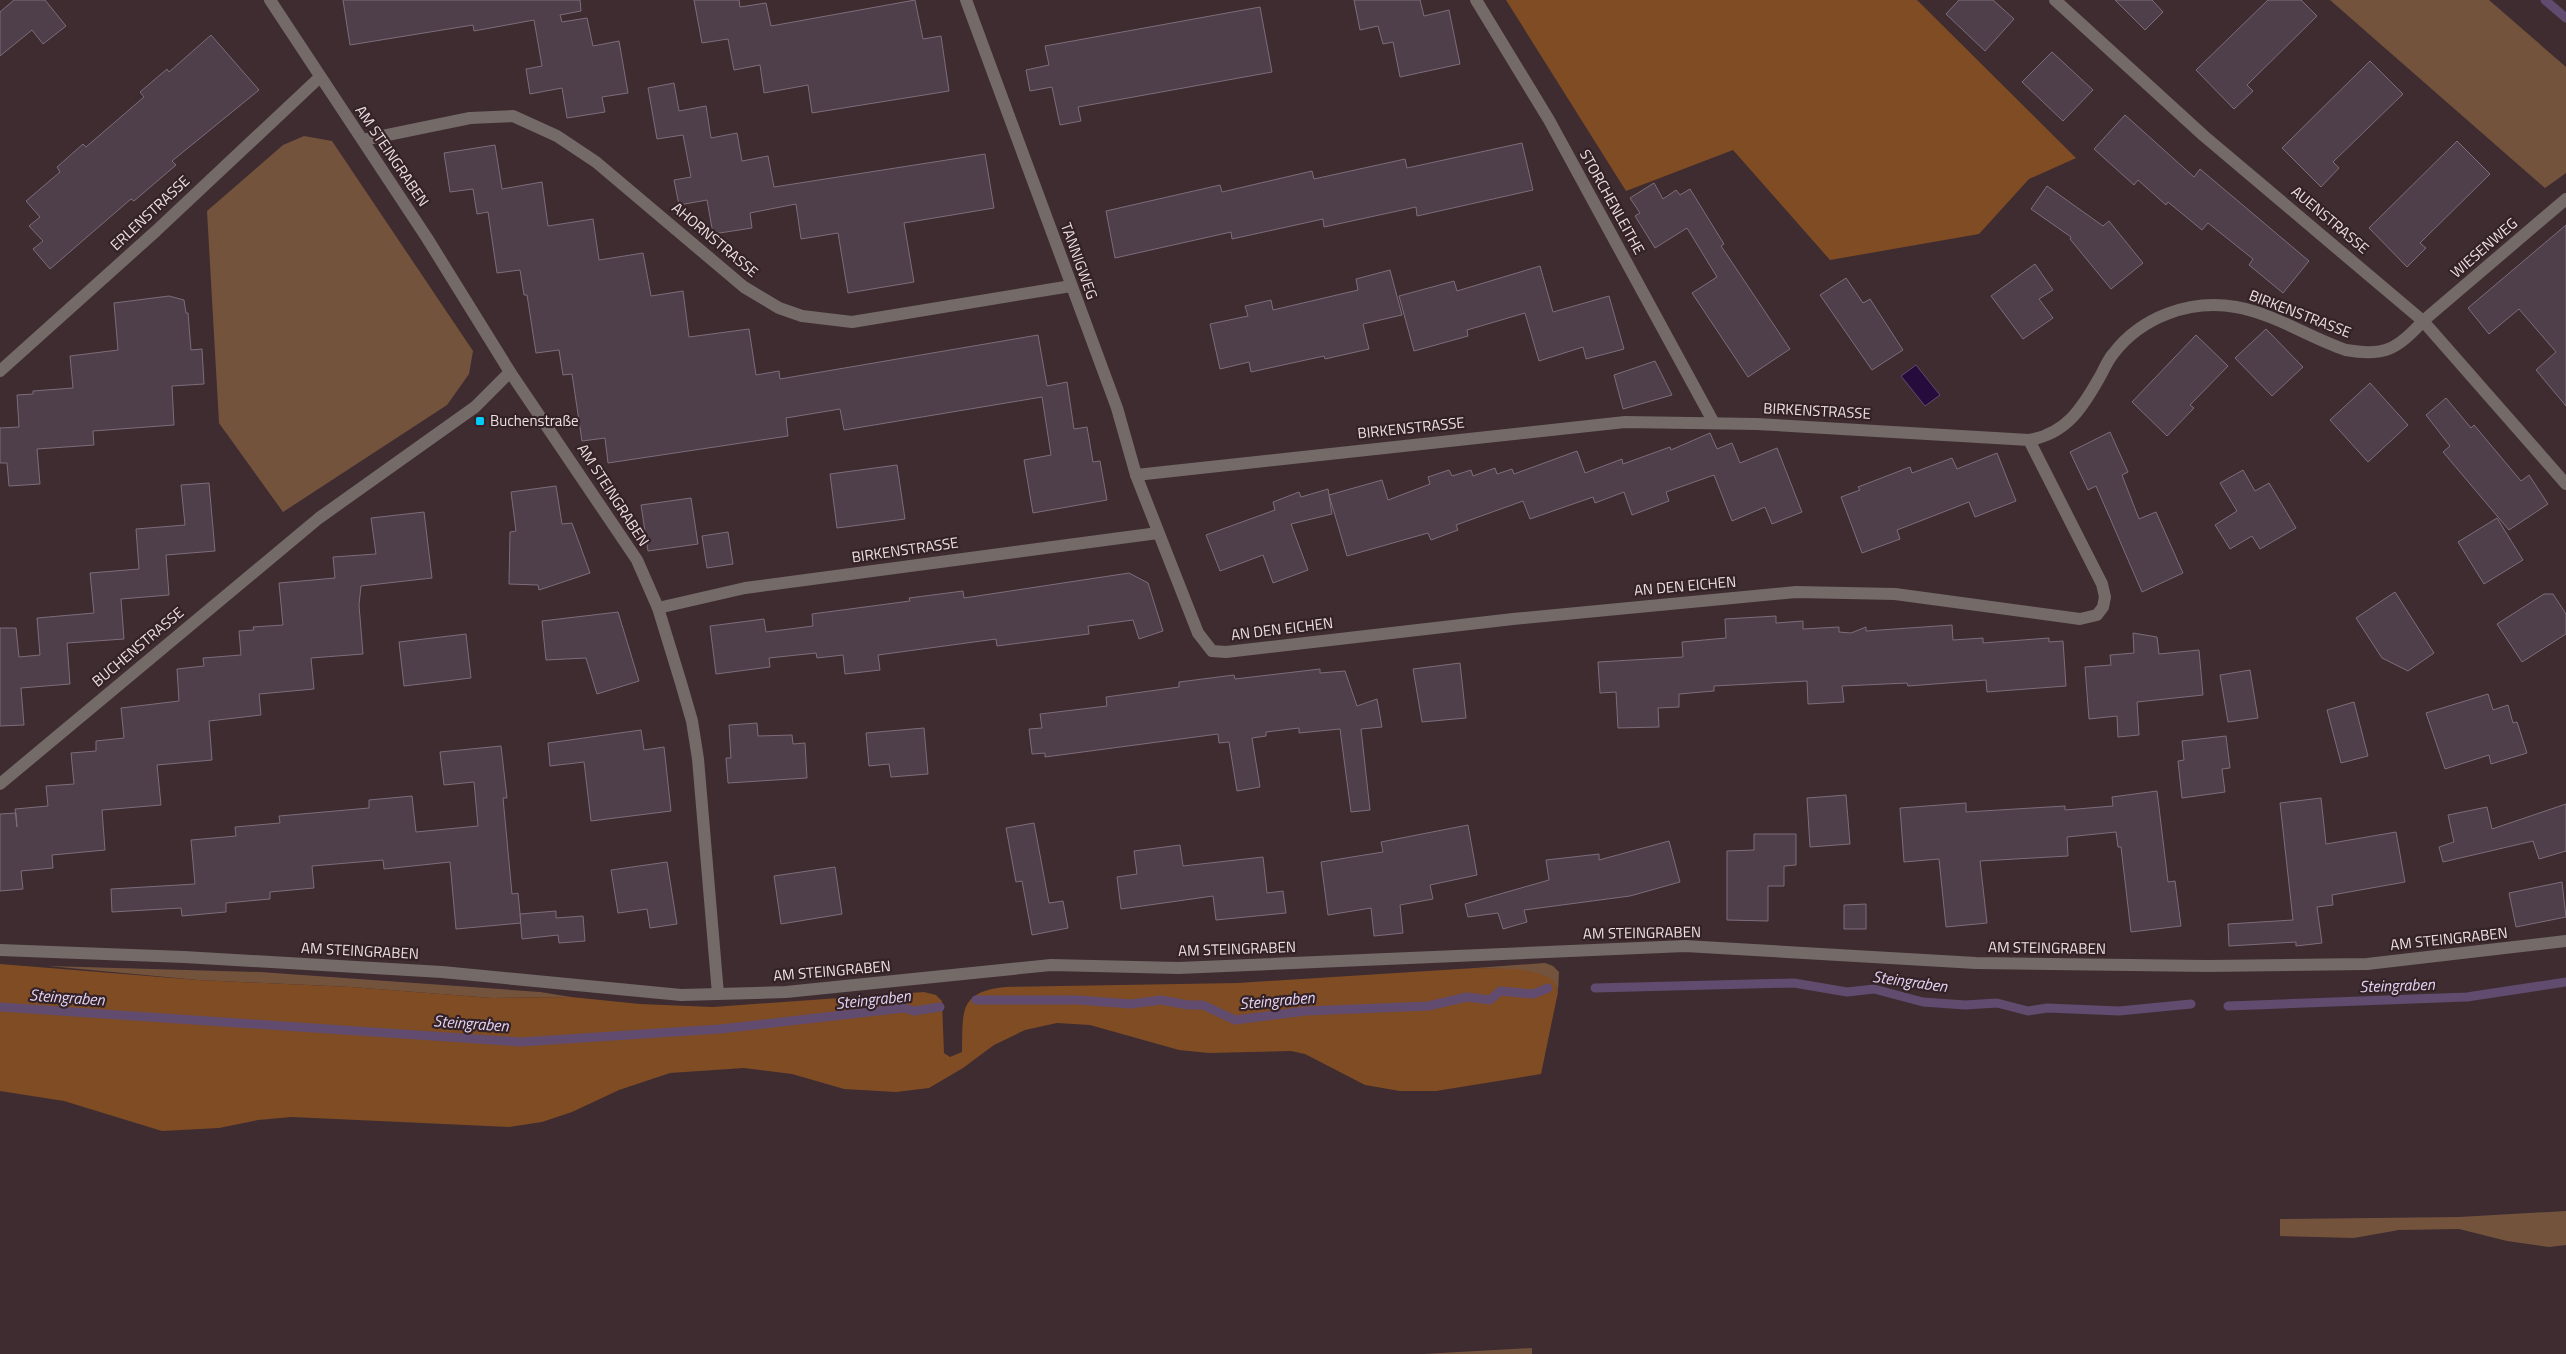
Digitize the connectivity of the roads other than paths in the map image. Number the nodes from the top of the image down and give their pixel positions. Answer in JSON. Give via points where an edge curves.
{"nodes":[{"id":1,"x":270,"y":0,"type":"edge"},
{"id":2,"x":966,"y":0,"type":"edge"},
{"id":3,"x":1476,"y":0,"type":"edge"},
{"id":4,"x":2055,"y":0,"type":"edge"},
{"id":5,"x":320,"y":77,"type":"junction"},
{"id":6,"x":363,"y":140,"type":"junction"},
{"id":7,"x":2566,"y":199,"type":"edge"},
{"id":8,"x":1071,"y":286,"type":"junction"},
{"id":9,"x":2423,"y":321,"type":"junction"},
{"id":10,"x":0,"y":371,"type":"edge"},
{"id":11,"x":510,"y":372,"type":"junction"},
{"id":12,"x":1714,"y":423,"type":"junction"},
{"id":13,"x":2029,"y":440,"type":"junction"},
{"id":14,"x":1136,"y":475,"type":"junction"},
{"id":15,"x":2566,"y":484,"type":"edge"},
{"id":16,"x":1158,"y":533,"type":"junction"},
{"id":17,"x":658,"y":608,"type":"junction"},
{"id":18,"x":0,"y":784,"type":"edge"},
{"id":19,"x":2566,"y":941,"type":"edge"},
{"id":20,"x":0,"y":950,"type":"edge"},
{"id":21,"x":718,"y":994,"type":"junction"}],
"edges":[{"from":1,"to":5,"type":"street","name":"AM STEINGRABEN"},
{"from":2,"to":8,"type":"street","name":"TANNIGWEG"},
{"from":3,"to":12,"type":"street","name":"STORCHENLEITHE","via":[[1549,120]]},
{"from":4,"to":9,"type":"street","name":"AUENSTRASSE","via":[[2204,136]]},
{"from":5,"to":6,"type":"street","name":"AM STEINGRABEN"},
{"from":5,"to":10,"type":"street","name":"ERLENSTRASSE"},
{"from":6,"to":8,"type":"street","name":"AHORNSTRASSE","via":[[470,118],[513,116],[557,136],[596,162],[744,287],[779,308],[802,316],[852,322]]},
{"from":6,"to":11,"type":"street","name":"AM STEINGRABEN"},
{"from":7,"to":9,"type":"street","name":"WIESENWEG"},
{"from":8,"to":14,"type":"street","name":"TANNIGWEG","via":[[1117,408]]},
{"from":9,"to":13,"type":"street","name":"BIRKENSTRASSE","via":[[2404,342],[2392,348],[2361,353],[2329,344],[2257,312],[2233,307],[2184,309],[2164,315],[2134,332],[2112,354],[2093,389],[2070,420],[2047,437]]},
{"from":9,"to":15,"type":"street","name":"AUENSTRASSE"},
{"from":11,"to":17,"type":"street","name":"AM STEINGRABEN","via":[[637,560]]},
{"from":11,"to":18,"type":"street","name":"BUCHENSTRASSE","via":[[475,407],[319,518]]},
{"from":12,"to":13,"type":"street","name":"BIRKENSTRASSE"},
{"from":12,"to":14,"type":"street","name":"BIRKENSTRASSE","via":[[1625,422]]},
{"from":13,"to":16,"type":"street","name":"AN DEN EICHEN","via":[[2102,584],[2105,597],[2097,615],[2080,618],[1895,594],[1796,592],[1212,651],[1198,633]]},
{"from":14,"to":16,"type":"street","name":"TANNIGWEG"},
{"from":16,"to":17,"type":"street","name":"BIRKENSTRASSE","via":[[745,588]]},
{"from":17,"to":21,"type":"street","name":"AM STEINGRABEN","via":[[692,721],[698,758]]},
{"from":19,"to":21,"type":"street","name":"AM STEINGRABEN","via":[[2367,964],[2208,966],[1976,963],[1675,947],[1178,968],[1052,965],[796,991]]},
{"from":20,"to":21,"type":"street","name":"AM STEINGRABEN","via":[[422,971],[681,995]]}]}
